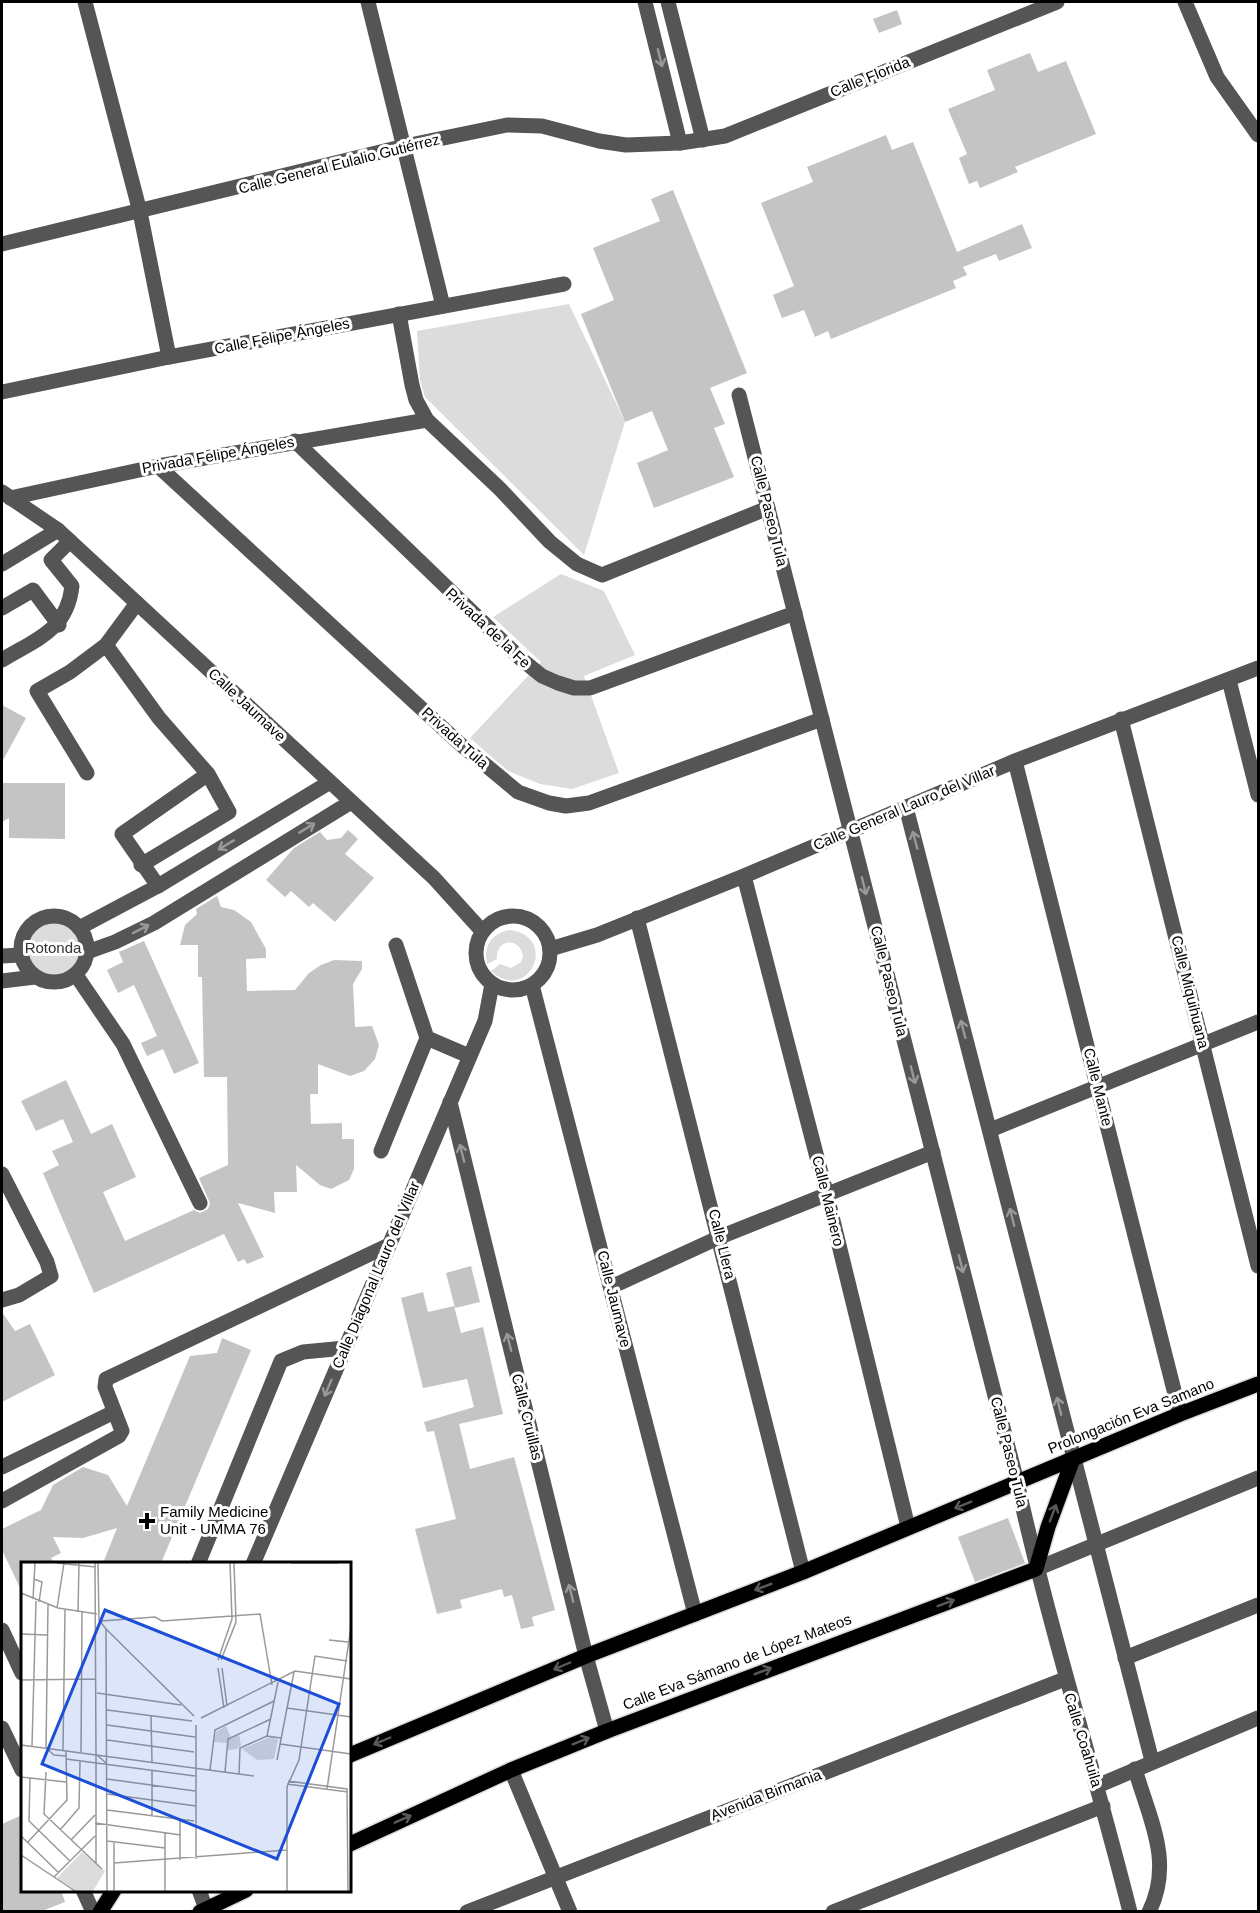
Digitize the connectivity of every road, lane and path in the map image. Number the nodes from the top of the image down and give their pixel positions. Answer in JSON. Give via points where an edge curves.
{"nodes":[{"id":1,"x":85,"y":2,"type":"edge"},
{"id":2,"x":368,"y":2,"type":"edge"},
{"id":3,"x":645,"y":2,"type":"edge"},
{"id":4,"x":668,"y":2,"type":"edge"},
{"id":5,"x":1057,"y":2,"type":"edge"},
{"id":6,"x":1185,"y":2,"type":"edge"},
{"id":7,"x":1258,"y":135,"type":"edge"},
{"id":8,"x":703,"y":140,"type":"junction"},
{"id":9,"x":680,"y":143,"type":"junction"},
{"id":10,"x":405,"y":146,"type":"junction"},
{"id":11,"x":140,"y":212,"type":"junction"},
{"id":12,"x":2,"y":244,"type":"edge"},
{"id":13,"x":564,"y":284,"type":"dead end"},
{"id":14,"x":443,"y":306,"type":"junction"},
{"id":15,"x":399,"y":314,"type":"junction"},
{"id":16,"x":169,"y":357,"type":"junction"},
{"id":17,"x":2,"y":392,"type":"edge"},
{"id":18,"x":739,"y":395,"type":"dead end"},
{"id":19,"x":427,"y":420,"type":"junction"},
{"id":20,"x":295,"y":441,"type":"junction"},
{"id":21,"x":158,"y":466,"type":"junction"},
{"id":22,"x":6,"y":495,"type":"edge"},
{"id":23,"x":768,"y":508,"type":"junction"},
{"id":24,"x":58,"y":530,"type":"junction"},
{"id":25,"x":70,"y":541,"type":"junction"},
{"id":26,"x":2,"y":564,"type":"edge"},
{"id":27,"x":137,"y":603,"type":"junction"},
{"id":28,"x":2,"y":608,"type":"edge"},
{"id":29,"x":795,"y":613,"type":"junction"},
{"id":30,"x":59,"y":625,"type":"junction"},
{"id":31,"x":106,"y":645,"type":"junction"},
{"id":32,"x":2,"y":660,"type":"edge"},
{"id":33,"x":1258,"y":668,"type":"edge"},
{"id":34,"x":1229,"y":680,"type":"junction"},
{"id":35,"x":822,"y":719,"type":"junction"},
{"id":36,"x":1121,"y":719,"type":"junction"},
{"id":37,"x":1015,"y":761,"type":"junction"},
{"id":38,"x":87,"y":773,"type":"dead end"},
{"id":39,"x":208,"y":774,"type":"junction"},
{"id":40,"x":330,"y":782,"type":"junction"},
{"id":41,"x":1258,"y":792,"type":"edge"},
{"id":42,"x":351,"y":802,"type":"junction"},
{"id":43,"x":906,"y":807,"type":"junction"},
{"id":44,"x":850,"y":830,"type":"junction"},
{"id":45,"x":141,"y":865,"type":"junction"},
{"id":46,"x":744,"y":876,"type":"junction"},
{"id":47,"x":158,"y":886,"type":"junction"},
{"id":48,"x":637,"y":918,"type":"junction"},
{"id":49,"x":79,"y":928,"type":"junction"},
{"id":50,"x":482,"y":931,"type":"junction"},
{"id":51,"x":396,"y":945,"type":"dead end"},
{"id":52,"x":550,"y":950,"type":"junction"},
{"id":53,"x":87,"y":952,"type":"junction"},
{"id":54,"x":21,"y":955,"type":"junction"},
{"id":55,"x":2,"y":956,"type":"edge"},
{"id":56,"x":76,"y":975,"type":"junction"},
{"id":57,"x":35,"y":977,"type":"junction"},
{"id":58,"x":2,"y":981,"type":"edge"},
{"id":59,"x":492,"y":984,"type":"junction"},
{"id":60,"x":532,"y":985,"type":"junction"},
{"id":61,"x":1258,"y":1022,"type":"edge"},
{"id":62,"x":427,"y":1038,"type":"junction"},
{"id":63,"x":1203,"y":1043,"type":"junction"},
{"id":64,"x":470,"y":1056,"type":"junction"},
{"id":65,"x":1098,"y":1086,"type":"junction"},
{"id":66,"x":450,"y":1102,"type":"junction"},
{"id":67,"x":990,"y":1130,"type":"junction"},
{"id":68,"x":381,"y":1151,"type":"dead end"},
{"id":69,"x":933,"y":1152,"type":"junction"},
{"id":70,"x":2,"y":1174,"type":"edge"},
{"id":71,"x":827,"y":1196,"type":"junction"},
{"id":72,"x":200,"y":1203,"type":"dead end"},
{"id":73,"x":720,"y":1237,"type":"junction"},
{"id":74,"x":389,"y":1245,"type":"junction"},
{"id":75,"x":1258,"y":1266,"type":"edge"},
{"id":76,"x":611,"y":1287,"type":"junction"},
{"id":77,"x":2,"y":1300,"type":"edge"},
{"id":78,"x":345,"y":1348,"type":"junction"},
{"id":79,"x":1258,"y":1384,"type":"edge"},
{"id":80,"x":114,"y":1412,"type":"junction"},
{"id":81,"x":1180,"y":1414,"type":"junction"},
{"id":82,"x":1073,"y":1460,"type":"junction"},
{"id":83,"x":2,"y":1467,"type":"edge"},
{"id":84,"x":1258,"y":1478,"type":"edge"},
{"id":85,"x":1017,"y":1482,"type":"junction"},
{"id":86,"x":2,"y":1501,"type":"edge"},
{"id":87,"x":908,"y":1527,"type":"junction"},
{"id":88,"x":1096,"y":1544,"type":"junction"},
{"id":89,"x":198,"y":1562,"type":"edge"},
{"id":90,"x":253,"y":1562,"type":"edge"},
{"id":91,"x":1036,"y":1569,"type":"junction"},
{"id":92,"x":803,"y":1572,"type":"junction"},
{"id":93,"x":1258,"y":1605,"type":"edge"},
{"id":94,"x":695,"y":1614,"type":"junction"},
{"id":95,"x":2,"y":1630,"type":"edge"},
{"id":96,"x":586,"y":1656,"type":"junction"},
{"id":97,"x":1125,"y":1658,"type":"junction"},
{"id":98,"x":21,"y":1671,"type":"edge"},
{"id":99,"x":1065,"y":1679,"type":"junction"},
{"id":100,"x":1258,"y":1718,"type":"edge"},
{"id":101,"x":2,"y":1728,"type":"edge"},
{"id":102,"x":607,"y":1731,"type":"junction"},
{"id":103,"x":351,"y":1755,"type":"edge"},
{"id":104,"x":1152,"y":1761,"type":"junction"},
{"id":105,"x":21,"y":1768,"type":"edge"},
{"id":106,"x":1135,"y":1769,"type":"junction"},
{"id":107,"x":511,"y":1770,"type":"junction"},
{"id":108,"x":1097,"y":1786,"type":"junction"},
{"id":109,"x":1103,"y":1806,"type":"junction"},
{"id":110,"x":351,"y":1844,"type":"edge"},
{"id":111,"x":557,"y":1877,"type":"junction"},
{"id":112,"x":83,"y":1892,"type":"edge"},
{"id":113,"x":113,"y":1892,"type":"edge"},
{"id":114,"x":199,"y":1892,"type":"edge"},
{"id":115,"x":242,"y":1892,"type":"edge"},
{"id":116,"x":203,"y":1910,"type":"edge"},
{"id":117,"x":93,"y":1911,"type":"edge"},
{"id":118,"x":100,"y":1911,"type":"edge"},
{"id":119,"x":467,"y":1911,"type":"edge"},
{"id":120,"x":570,"y":1911,"type":"edge"},
{"id":121,"x":833,"y":1911,"type":"edge"},
{"id":122,"x":1130,"y":1911,"type":"edge"},
{"id":123,"x":1149,"y":1911,"type":"edge"}],
"edges":[{"from":1,"to":11,"type":"street"},
{"from":2,"to":10,"type":"street"},
{"from":3,"to":9,"type":"street","one_way":true},
{"from":4,"to":8,"type":"street"},
{"from":5,"to":8,"type":"street","name":"Calle Florida","via":[[725,136]]},
{"from":6,"to":7,"type":"street","via":[[1217,77]]},
{"from":8,"to":9,"type":"street","name":"Calle Florida"},
{"from":9,"to":10,"type":"street","name":"Calle General Eulalio Gutiérrez","via":[[626,144],[542,126],[507,125]]},
{"from":10,"to":11,"type":"street","name":"Calle General Eulalio Gutiérrez"},
{"from":10,"to":14,"type":"street"},
{"from":11,"to":12,"type":"street","name":"Calle General Eulalio Gutiérrez"},
{"from":11,"to":16,"type":"street"},
{"from":13,"to":14,"type":"street","name":"Calle Felipe Ángeles"},
{"from":14,"to":15,"type":"street","name":"Calle Felipe Ángeles"},
{"from":15,"to":16,"type":"street","name":"Calle Felipe Ángeles"},
{"from":15,"to":19,"type":"street","via":[[412,385]]},
{"from":16,"to":17,"type":"street","name":"Calle Felipe Ángeles"},
{"from":18,"to":23,"type":"street","name":"Calle Paseo Tula"},
{"from":19,"to":20,"type":"street","name":"Privada Felipe Ángeles"},
{"from":19,"to":23,"type":"street","via":[[550,542],[588,571],[602,574]]},
{"from":20,"to":21,"type":"street","name":"Privada Felipe Ángeles"},
{"from":20,"to":29,"type":"street","name":"Privada de la Fe","via":[[484,626],[542,676],[558,683],[590,688]]},
{"from":21,"to":22,"type":"street","name":"Privada Felipe Ángeles"},
{"from":21,"to":35,"type":"street","name":"Privada Tula","via":[[459,743],[518,792],[533,798],[566,806],[589,803]]},
{"from":22,"to":24,"type":"street","name":"Calle Jaumave"},
{"from":23,"to":29,"type":"street","name":"Calle Paseo Tula"},
{"from":24,"to":25,"type":"street","name":"Calle Jaumave"},
{"from":24,"to":26,"type":"street"},
{"from":25,"to":27,"type":"street","name":"Calle Jaumave"},
{"from":25,"to":30,"type":"street","via":[[51,560],[72,586],[70,603]]},
{"from":27,"to":31,"type":"street"},
{"from":27,"to":40,"type":"street","name":"Calle Jaumave"},
{"from":28,"to":30,"type":"street","via":[[33,590]]},
{"from":29,"to":35,"type":"street","name":"Calle Paseo Tula"},
{"from":30,"to":32,"type":"street"},
{"from":31,"to":38,"type":"street","via":[[37,691]]},
{"from":31,"to":39,"type":"street","via":[[159,718]]},
{"from":33,"to":34,"type":"street","name":"Calle General Lauro del Villar"},
{"from":34,"to":36,"type":"street","name":"Calle General Lauro del Villar"},
{"from":34,"to":41,"type":"street"},
{"from":35,"to":44,"type":"street","name":"Calle Paseo Tula"},
{"from":36,"to":37,"type":"street","name":"Calle General Lauro del Villar"},
{"from":36,"to":63,"type":"street","name":"Calle Miquihuana"},
{"from":37,"to":43,"type":"street","name":"Calle General Lauro del Villar"},
{"from":37,"to":65,"type":"street","name":"Calle Mante"},
{"from":39,"to":45,"type":"street","via":[[122,834]]},
{"from":39,"to":45,"type":"street","via":[[229,812]]},
{"from":40,"to":42,"type":"street","name":"Calle Jaumave"},
{"from":40,"to":47,"type":"street","one_way":true},
{"from":42,"to":50,"type":"street","name":"Calle Jaumave","via":[[434,878]]},
{"from":53,"to":42,"type":"street","one_way":true,"via":[[154,923]]},
{"from":43,"to":44,"type":"street","name":"Calle General Lauro del Villar"},
{"from":67,"to":43,"type":"street","one_way":true},
{"from":44,"to":46,"type":"street","name":"Calle General Lauro del Villar"},
{"from":44,"to":69,"type":"street","name":"Calle Paseo Tula","one_way":true},
{"from":45,"to":47,"type":"street"},
{"from":46,"to":48,"type":"street","name":"Calle General Lauro del Villar"},
{"from":46,"to":71,"type":"street","name":"Calle Mainero"},
{"from":47,"to":49,"type":"street"},
{"from":48,"to":52,"type":"street","name":"Calle General Lauro del Villar"},
{"from":48,"to":73,"type":"street","name":"Calle Llera"},
{"from":49,"to":53,"type":"street"},
{"from":49,"to":54,"type":"street","via":[[65,918],[39,919],[26,930]]},
{"from":50,"to":52,"type":"street","via":[[500,918],[519,916],[536,924]]},
{"from":50,"to":59,"type":"street","via":[[476,956]]},
{"from":51,"to":62,"type":"street"},
{"from":52,"to":60,"type":"street","via":[[547,968]]},
{"from":53,"to":56,"type":"street"},
{"from":54,"to":55,"type":"street"},
{"from":54,"to":57,"type":"street"},
{"from":56,"to":57,"type":"street","via":[[60,982]]},
{"from":56,"to":72,"type":"street","via":[[123,1044]]},
{"from":57,"to":58,"type":"street"},
{"from":59,"to":60,"type":"street","via":[[516,990]]},
{"from":59,"to":64,"type":"street","name":"Calle Diagonal Lauro del Villar","via":[[485,1021]]},
{"from":60,"to":76,"type":"street","name":"Calle Jaumave"},
{"from":61,"to":63,"type":"street"},
{"from":62,"to":64,"type":"street"},
{"from":62,"to":68,"type":"street"},
{"from":63,"to":65,"type":"street"},
{"from":63,"to":75,"type":"street","name":"Calle Miquihuana"},
{"from":64,"to":66,"type":"street","name":"Calle Diagonal Lauro del Villar"},
{"from":65,"to":67,"type":"street"},
{"from":65,"to":81,"type":"street","name":"Calle Mante"},
{"from":66,"to":74,"type":"street","name":"Calle Diagonal Lauro del Villar"},
{"from":96,"to":66,"type":"street","name":"Calle Cruillas","one_way":true},
{"from":82,"to":67,"type":"street","one_way":true},
{"from":69,"to":71,"type":"street"},
{"from":69,"to":85,"type":"street","name":"Calle Paseo Tula","one_way":true},
{"from":70,"to":77,"type":"street","via":[[51,1276]]},
{"from":71,"to":73,"type":"street"},
{"from":71,"to":87,"type":"street","name":"Calle Mainero"},
{"from":73,"to":76,"type":"street"},
{"from":73,"to":92,"type":"street","name":"Calle Llera"},
{"from":74,"to":78,"type":"street","name":"Calle Diagonal Lauro del Villar"},
{"from":74,"to":80,"type":"street","via":[[106,1379]]},
{"from":76,"to":94,"type":"street","name":"Calle Jaumave"},
{"from":78,"to":89,"type":"street","via":[[303,1352],[281,1361]]},
{"from":78,"to":90,"type":"street","name":"Calle Diagonal Lauro del Villar","one_way":true},
{"from":79,"to":81,"type":"main road","name":"Prolongación Eva Samano"},
{"from":80,"to":83,"type":"street"},
{"from":80,"to":86,"type":"street","via":[[122,1431],[119,1436]]},
{"from":81,"to":82,"type":"main road","name":"Prolongación Eva Samano"},
{"from":82,"to":85,"type":"main road","name":"Prolongación Eva Samano"},
{"from":82,"to":88,"type":"street"},
{"from":91,"to":82,"type":"main road","one_way":true,"via":[[1047,1527]]},
{"from":84,"to":88,"type":"street"},
{"from":85,"to":87,"type":"main road","one_way":true},
{"from":85,"to":91,"type":"street","name":"Calle Paseo Tula"},
{"from":87,"to":92,"type":"main road"},
{"from":88,"to":91,"type":"street"},
{"from":88,"to":97,"type":"street"},
{"from":91,"to":99,"type":"street","name":"Calle Coahuila"},
{"from":102,"to":91,"type":"main road","name":"Calle Eva Sámano de López Mateos","one_way":true},
{"from":92,"to":94,"type":"main road","one_way":true},
{"from":93,"to":97,"type":"street"},
{"from":94,"to":96,"type":"main road"},
{"from":95,"to":98,"type":"street"},
{"from":96,"to":102,"type":"street","name":"Calle Cruillas"},
{"from":96,"to":103,"type":"main road","one_way":true},
{"from":97,"to":104,"type":"street"},
{"from":99,"to":108,"type":"street","name":"Calle Coahuila"},
{"from":99,"to":111,"type":"street","name":"Avenida Birmania"},
{"from":100,"to":104,"type":"street"},
{"from":101,"to":105,"type":"street"},
{"from":107,"to":102,"type":"main road","name":"Calle Eva Sámano de López Mateos","one_way":true},
{"from":104,"to":106,"type":"street"},
{"from":106,"to":108,"type":"street"},
{"from":106,"to":123,"type":"street","via":[[1162,1858],[1160,1886]]},
{"from":110,"to":107,"type":"main road","name":"Calle Eva Sámano de López Mateos","one_way":true},
{"from":107,"to":111,"type":"street"},
{"from":108,"to":109,"type":"street","name":"Calle Coahuila"},
{"from":109,"to":121,"type":"street"},
{"from":109,"to":122,"type":"street","name":"Calle Coahuila"},
{"from":111,"to":119,"type":"street","name":"Avenida Birmania"},
{"from":111,"to":120,"type":"street"},
{"from":112,"to":117,"type":"street"},
{"from":113,"to":118,"type":"main road"},
{"from":114,"to":116,"type":"street"},
{"from":115,"to":116,"type":"main road"}]}
